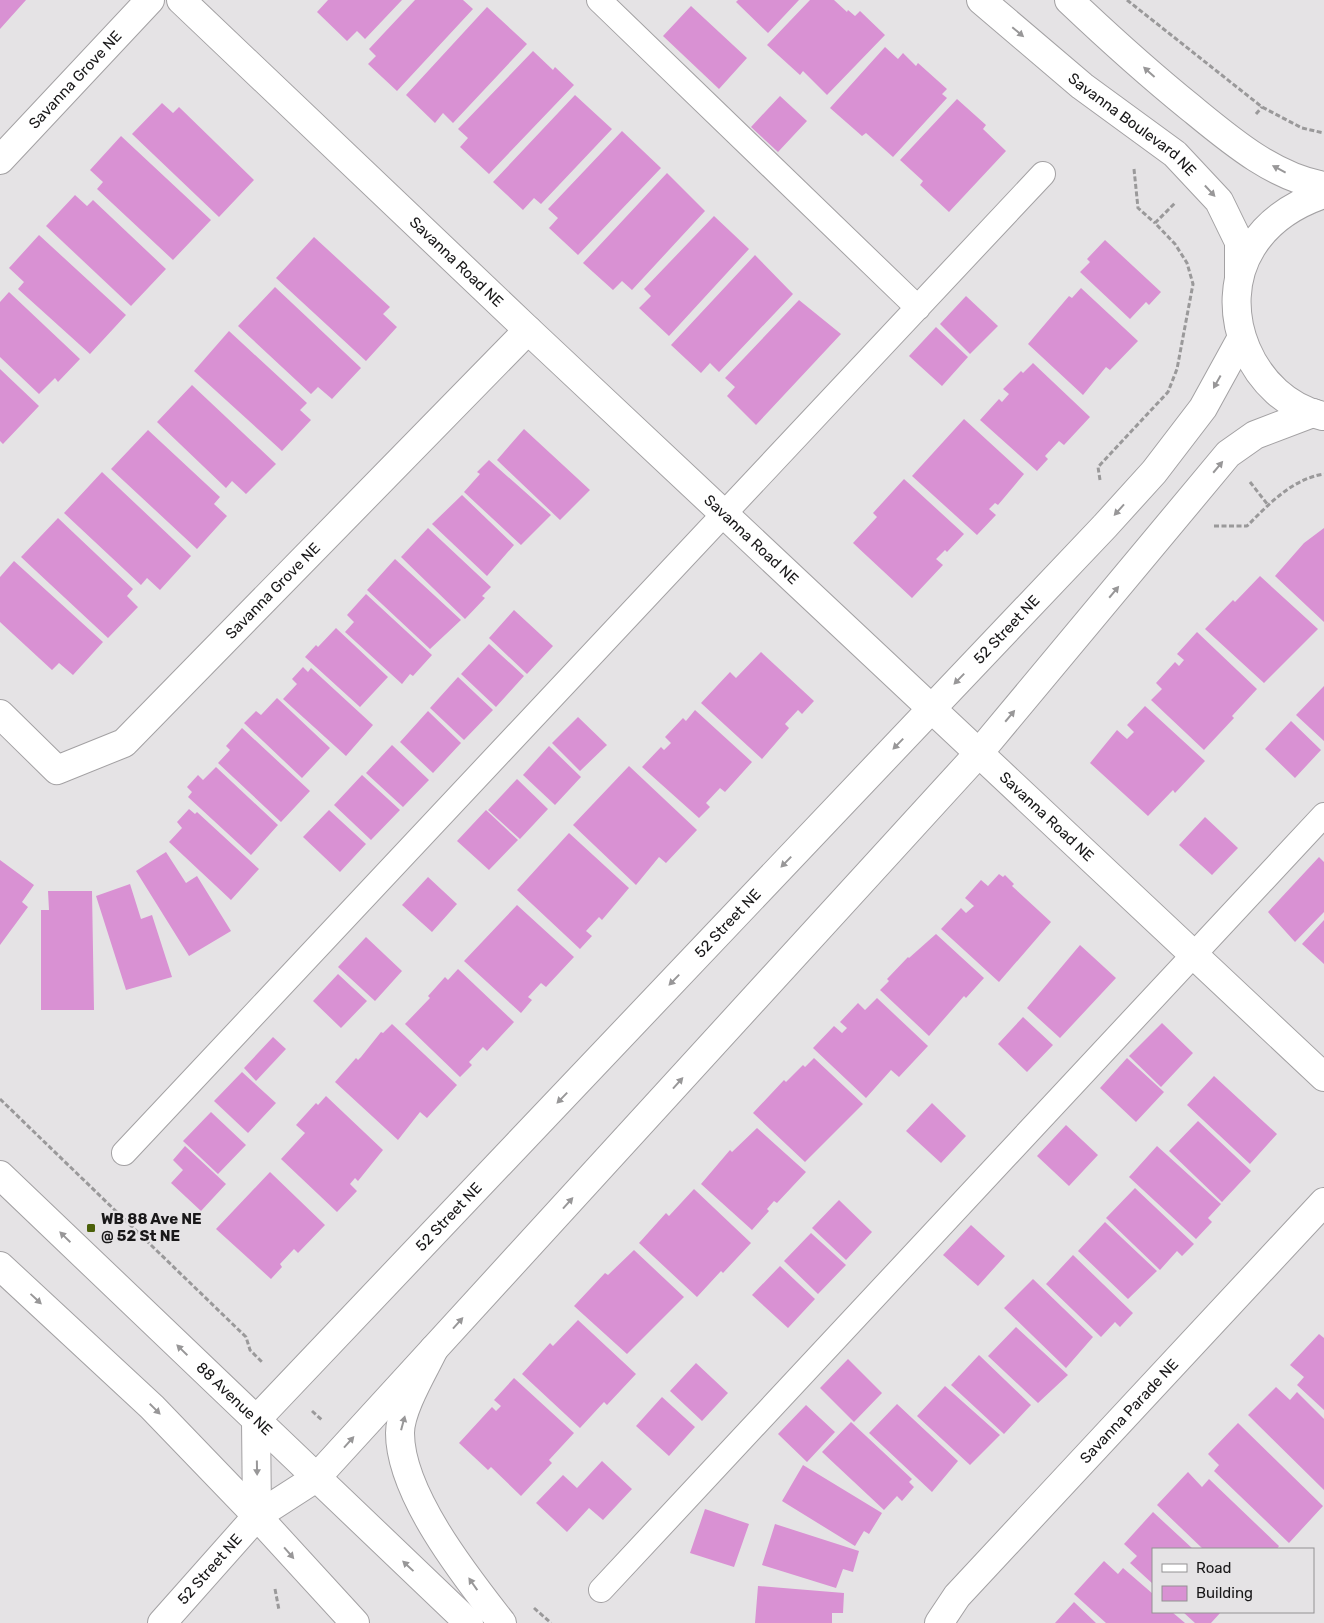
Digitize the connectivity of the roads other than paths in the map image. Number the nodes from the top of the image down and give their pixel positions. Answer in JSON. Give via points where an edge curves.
{"nodes":[{"id":1,"x":150,"y":0,"type":"edge"},
{"id":2,"x":181,"y":0,"type":"edge"},
{"id":3,"x":599,"y":0,"type":"edge"},
{"id":4,"x":981,"y":0,"type":"edge"},
{"id":5,"x":1069,"y":0,"type":"edge"},
{"id":6,"x":0,"y":160,"type":"edge"},
{"id":7,"x":1043,"y":174,"type":"dead end"},
{"id":8,"x":1324,"y":186,"type":"edge"},
{"id":9,"x":1324,"y":194,"type":"edge"},
{"id":10,"x":1239,"y":276,"type":"junction"},
{"id":11,"x":918,"y":308,"type":"junction"},
{"id":12,"x":528,"y":330,"type":"junction"},
{"id":13,"x":1242,"y":339,"type":"junction"},
{"id":14,"x":1319,"y":415,"type":"edge"},
{"id":15,"x":724,"y":514,"type":"junction"},
{"id":16,"x":931,"y":709,"type":"junction"},
{"id":17,"x":0,"y":714,"type":"edge"},
{"id":18,"x":978,"y":754,"type":"junction"},
{"id":19,"x":1324,"y":815,"type":"edge"},
{"id":20,"x":1194,"y":955,"type":"junction"},
{"id":21,"x":1324,"y":1077,"type":"edge"},
{"id":22,"x":124,"y":1153,"type":"dead end"},
{"id":23,"x":0,"y":1175,"type":"edge"},
{"id":24,"x":1324,"y":1202,"type":"edge"},
{"id":25,"x":0,"y":1266,"type":"edge"},
{"id":26,"x":434,"y":1349,"type":"junction"},
{"id":27,"x":256,"y":1420,"type":"junction"},
{"id":28,"x":316,"y":1478,"type":"junction"},
{"id":29,"x":258,"y":1516,"type":"junction"},
{"id":30,"x":601,"y":1590,"type":"dead end"},
{"id":31,"x":162,"y":1623,"type":"edge"},
{"id":32,"x":355,"y":1623,"type":"edge"},
{"id":33,"x":469,"y":1623,"type":"edge"},
{"id":34,"x":502,"y":1623,"type":"edge"},
{"id":35,"x":939,"y":1623,"type":"edge"}],
"edges":[{"from":1,"to":6,"type":"street","name":"Savanna Grove NE"},
{"from":2,"to":12,"type":"street","name":"Savanna Road NE"},
{"from":3,"to":11,"type":"lane"},
{"from":4,"to":10,"type":"street","name":"Savanna Boulevard NE","one_way":true,"via":[[1082,86],[1181,160],[1219,201],[1239,242]]},
{"from":8,"to":5,"type":"street","one_way":true,"via":[[1304,183],[1243,150],[1168,89]]},
{"from":7,"to":11,"type":"lane"},
{"from":9,"to":10,"type":"street","via":[[1294,205],[1270,224],[1251,248]]},
{"from":10,"to":13,"type":"street","via":[[1236,308]]},
{"from":11,"to":15,"type":"lane"},
{"from":12,"to":15,"type":"street","name":"Savanna Road NE"},
{"from":12,"to":17,"type":"street","name":"Savanna Grove NE","via":[[124,744],[57,770]]},
{"from":13,"to":14,"type":"street","via":[[1252,364],[1269,385],[1289,402]]},
{"from":13,"to":16,"type":"street","name":"52 Street NE","one_way":true,"via":[[1203,408],[1154,472]]},
{"from":18,"to":14,"type":"street","name":"52 Street NE","one_way":true,"via":[[1228,454],[1255,436]]},
{"from":15,"to":16,"type":"street","name":"Savanna Road NE"},
{"from":15,"to":22,"type":"lane"},
{"from":16,"to":18,"type":"street","name":"Savanna Road NE"},
{"from":16,"to":27,"type":"street","name":"52 Street NE","one_way":true},
{"from":18,"to":20,"type":"street","name":"Savanna Road NE"},
{"from":26,"to":18,"type":"street","name":"52 Street NE","one_way":true},
{"from":19,"to":20,"type":"lane"},
{"from":20,"to":21,"type":"street","name":"Savanna Road NE"},
{"from":20,"to":30,"type":"lane"},
{"from":27,"to":23,"type":"street","name":"88 Avenue NE","one_way":true},
{"from":24,"to":35,"type":"street","name":"Savanna Parade NE","via":[[957,1596]]},
{"from":25,"to":29,"type":"street","one_way":true,"via":[[152,1407]]},
{"from":28,"to":26,"type":"street","name":"52 Street NE","one_way":true},
{"from":34,"to":26,"type":"street","one_way":true,"via":[[436,1531],[407,1470],[400,1433],[409,1400]]},
{"from":27,"to":28,"type":"street","name":"88 Avenue NE"},
{"from":27,"to":29,"type":"street","one_way":true},
{"from":28,"to":29,"type":"street","name":"52 Street NE"},
{"from":33,"to":28,"type":"street","name":"88 Avenue NE","one_way":true},
{"from":29,"to":31,"type":"street","name":"52 Street NE"},
{"from":29,"to":32,"type":"street","one_way":true}]}
